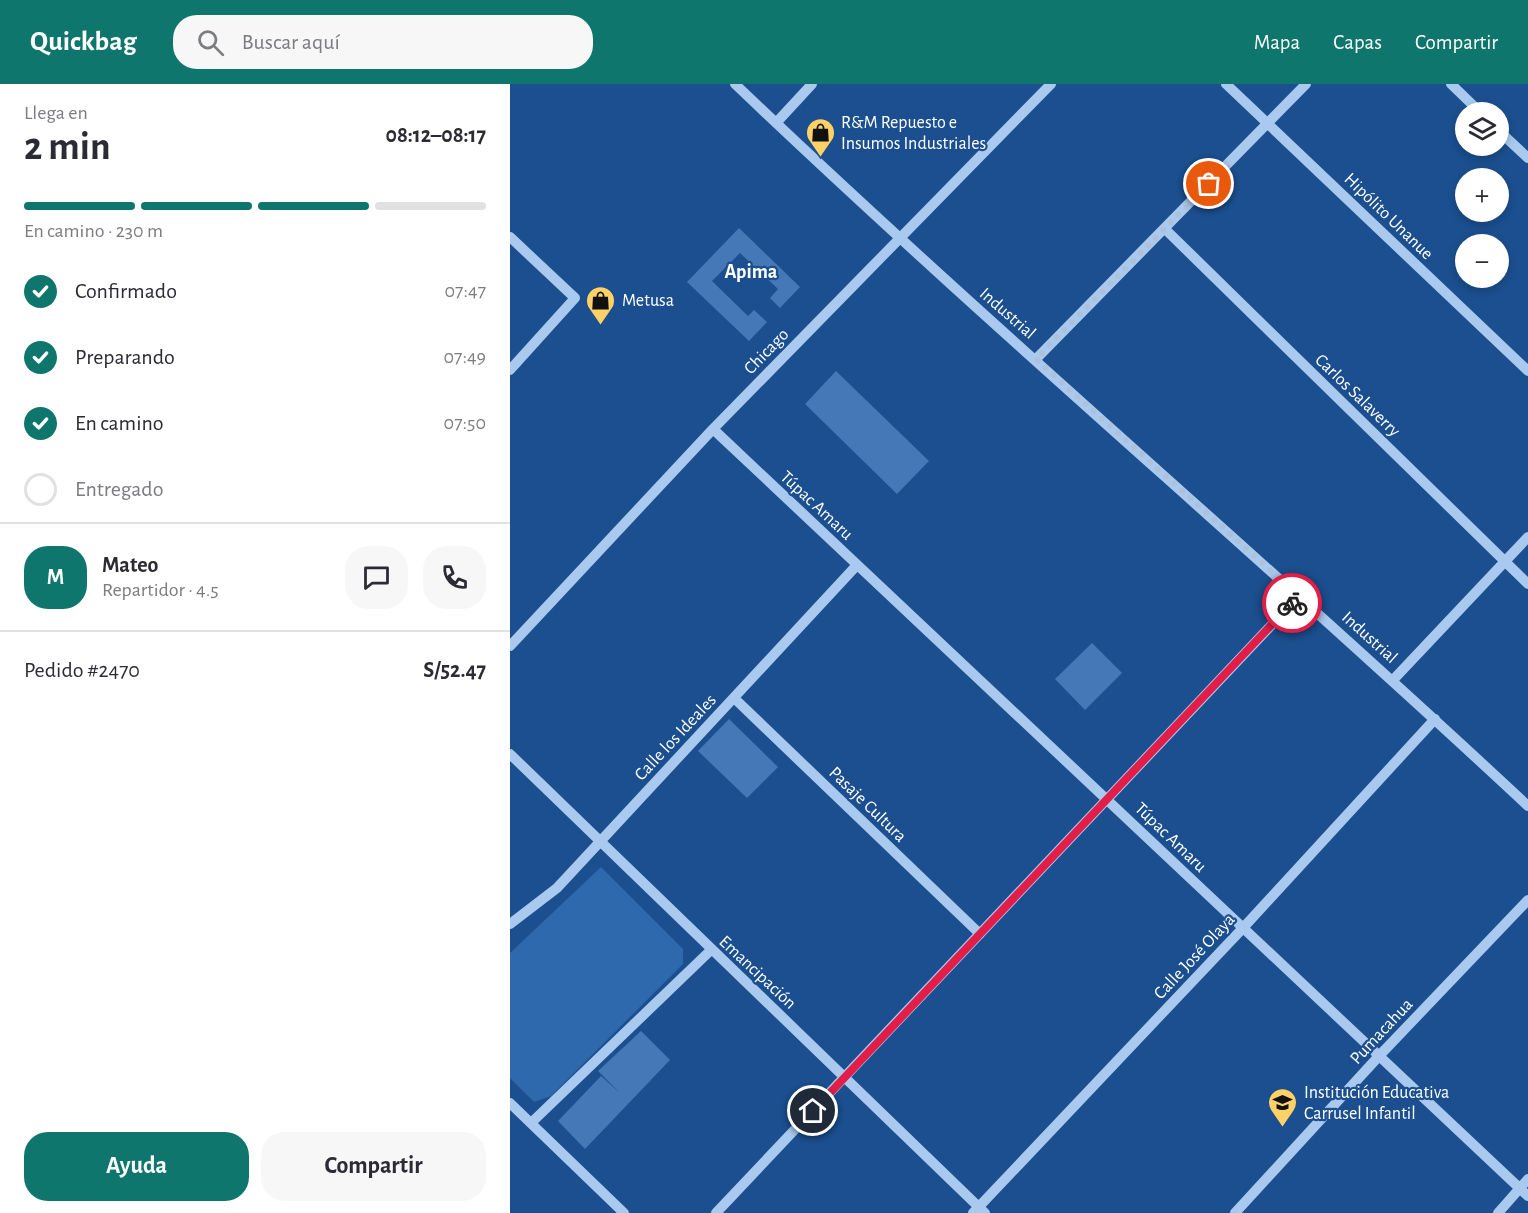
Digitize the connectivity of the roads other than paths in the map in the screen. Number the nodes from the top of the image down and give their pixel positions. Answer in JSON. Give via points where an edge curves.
{"nodes":[{"id":1,"x":735,"y":84,"type":"edge"},
{"id":2,"x":812,"y":84,"type":"edge"},
{"id":3,"x":1051,"y":84,"type":"edge"},
{"id":4,"x":1226,"y":84,"type":"edge"},
{"id":5,"x":1306,"y":84,"type":"edge"},
{"id":6,"x":1451,"y":84,"type":"edge"},
{"id":7,"x":1470,"y":102,"type":"edge"},
{"id":8,"x":776,"y":123,"type":"junction"},
{"id":9,"x":1268,"y":124,"type":"junction"},
{"id":10,"x":1509,"y":140,"type":"edge"},
{"id":11,"x":1528,"y":158,"type":"edge"},
{"id":12,"x":1165,"y":229,"type":"junction"},
{"id":13,"x":510,"y":237,"type":"edge"},
{"id":14,"x":898,"y":239,"type":"junction"},
{"id":15,"x":1036,"y":359,"type":"junction"},
{"id":16,"x":510,"y":370,"type":"edge"},
{"id":17,"x":1528,"y":371,"type":"edge"},
{"id":18,"x":712,"y":429,"type":"junction"},
{"id":19,"x":1528,"y":537,"type":"edge"},
{"id":20,"x":1505,"y":562,"type":"junction"},
{"id":21,"x":857,"y":565,"type":"junction"},
{"id":22,"x":1528,"y":584,"type":"edge"},
{"id":23,"x":1299,"y":596,"type":"junction"},
{"id":24,"x":510,"y":646,"type":"edge"},
{"id":25,"x":1393,"y":680,"type":"junction"},
{"id":26,"x":734,"y":698,"type":"junction"},
{"id":27,"x":1435,"y":719,"type":"junction"},
{"id":28,"x":510,"y":754,"type":"edge"},
{"id":29,"x":1107,"y":799,"type":"junction"},
{"id":30,"x":1528,"y":806,"type":"edge"},
{"id":31,"x":599,"y":843,"type":"junction"},
{"id":32,"x":1528,"y":900,"type":"edge"},
{"id":33,"x":510,"y":924,"type":"edge"},
{"id":34,"x":1243,"y":928,"type":"junction"},
{"id":35,"x":980,"y":934,"type":"junction"},
{"id":36,"x":711,"y":950,"type":"junction"},
{"id":37,"x":1379,"y":1056,"type":"junction"},
{"id":38,"x":845,"y":1077,"type":"junction"},
{"id":39,"x":510,"y":1103,"type":"edge"},
{"id":40,"x":531,"y":1123,"type":"junction"},
{"id":41,"x":1528,"y":1179,"type":"edge"},
{"id":42,"x":1519,"y":1188,"type":"junction"},
{"id":43,"x":1528,"y":1196,"type":"edge"},
{"id":44,"x":979,"y":1211,"type":"edge"},
{"id":45,"x":624,"y":1213,"type":"edge"},
{"id":46,"x":716,"y":1213,"type":"edge"},
{"id":47,"x":1236,"y":1213,"type":"edge"},
{"id":48,"x":1498,"y":1213,"type":"edge"}],
"edges":[{"from":1,"to":8,"type":"street","name":"Industrial"},
{"from":2,"to":8,"type":"street"},
{"from":3,"to":14,"type":"street","name":"Chicago"},
{"from":4,"to":9,"type":"street","name":"Hipólito Unanue"},
{"from":5,"to":9,"type":"street"},
{"from":6,"to":7,"type":"street"},
{"from":8,"to":14,"type":"street","name":"Industrial"},
{"from":9,"to":12,"type":"street"},
{"from":9,"to":17,"type":"street","name":"Hipólito Unanue"},
{"from":10,"to":11,"type":"street"},
{"from":12,"to":15,"type":"street"},
{"from":12,"to":20,"type":"street","name":"Carlos Salaverry"},
{"from":13,"to":16,"type":"street","via":[[575,298]]},
{"from":14,"to":15,"type":"street","name":"Industrial"},
{"from":14,"to":18,"type":"street","name":"Chicago"},
{"from":15,"to":23,"type":"street","name":"Industrial"},
{"from":18,"to":21,"type":"street","name":"Túpac Amaru"},
{"from":18,"to":24,"type":"street","name":"Chicago"},
{"from":19,"to":20,"type":"street"},
{"from":20,"to":22,"type":"street","name":"Carlos Salaverry"},
{"from":20,"to":25,"type":"street"},
{"from":21,"to":26,"type":"street","name":"Calle los Ideales"},
{"from":21,"to":29,"type":"street","name":"Túpac Amaru"},
{"from":23,"to":25,"type":"street","name":"Industrial"},
{"from":23,"to":29,"type":"street"},
{"from":25,"to":27,"type":"street","name":"Industrial"},
{"from":26,"to":31,"type":"street","name":"Calle los Ideales"},
{"from":26,"to":35,"type":"street","name":"Pasaje Cultura"},
{"from":27,"to":30,"type":"street","name":"Industrial"},
{"from":27,"to":34,"type":"street","name":"Calle José Olaya"},
{"from":28,"to":31,"type":"street","name":"Emancipación"},
{"from":29,"to":34,"type":"street","name":"Túpac Amaru"},
{"from":29,"to":35,"type":"street"},
{"from":31,"to":33,"type":"street","name":"Calle los Ideales","via":[[557,888]]},
{"from":31,"to":36,"type":"street","name":"Emancipación"},
{"from":32,"to":37,"type":"street","name":"Pumacahua"},
{"from":34,"to":37,"type":"street","name":"Túpac Amaru"},
{"from":34,"to":44,"type":"street","name":"Calle José Olaya"},
{"from":35,"to":38,"type":"street"},
{"from":36,"to":38,"type":"street","name":"Emancipación"},
{"from":36,"to":40,"type":"street"},
{"from":37,"to":42,"type":"street","name":"Túpac Amaru"},
{"from":37,"to":47,"type":"street","name":"Pumacahua"},
{"from":38,"to":44,"type":"street","name":"Emancipación"},
{"from":38,"to":46,"type":"street"},
{"from":39,"to":40,"type":"street"},
{"from":40,"to":45,"type":"street"},
{"from":41,"to":42,"type":"street"},
{"from":42,"to":43,"type":"street","name":"Túpac Amaru"},
{"from":42,"to":48,"type":"street"}]}
